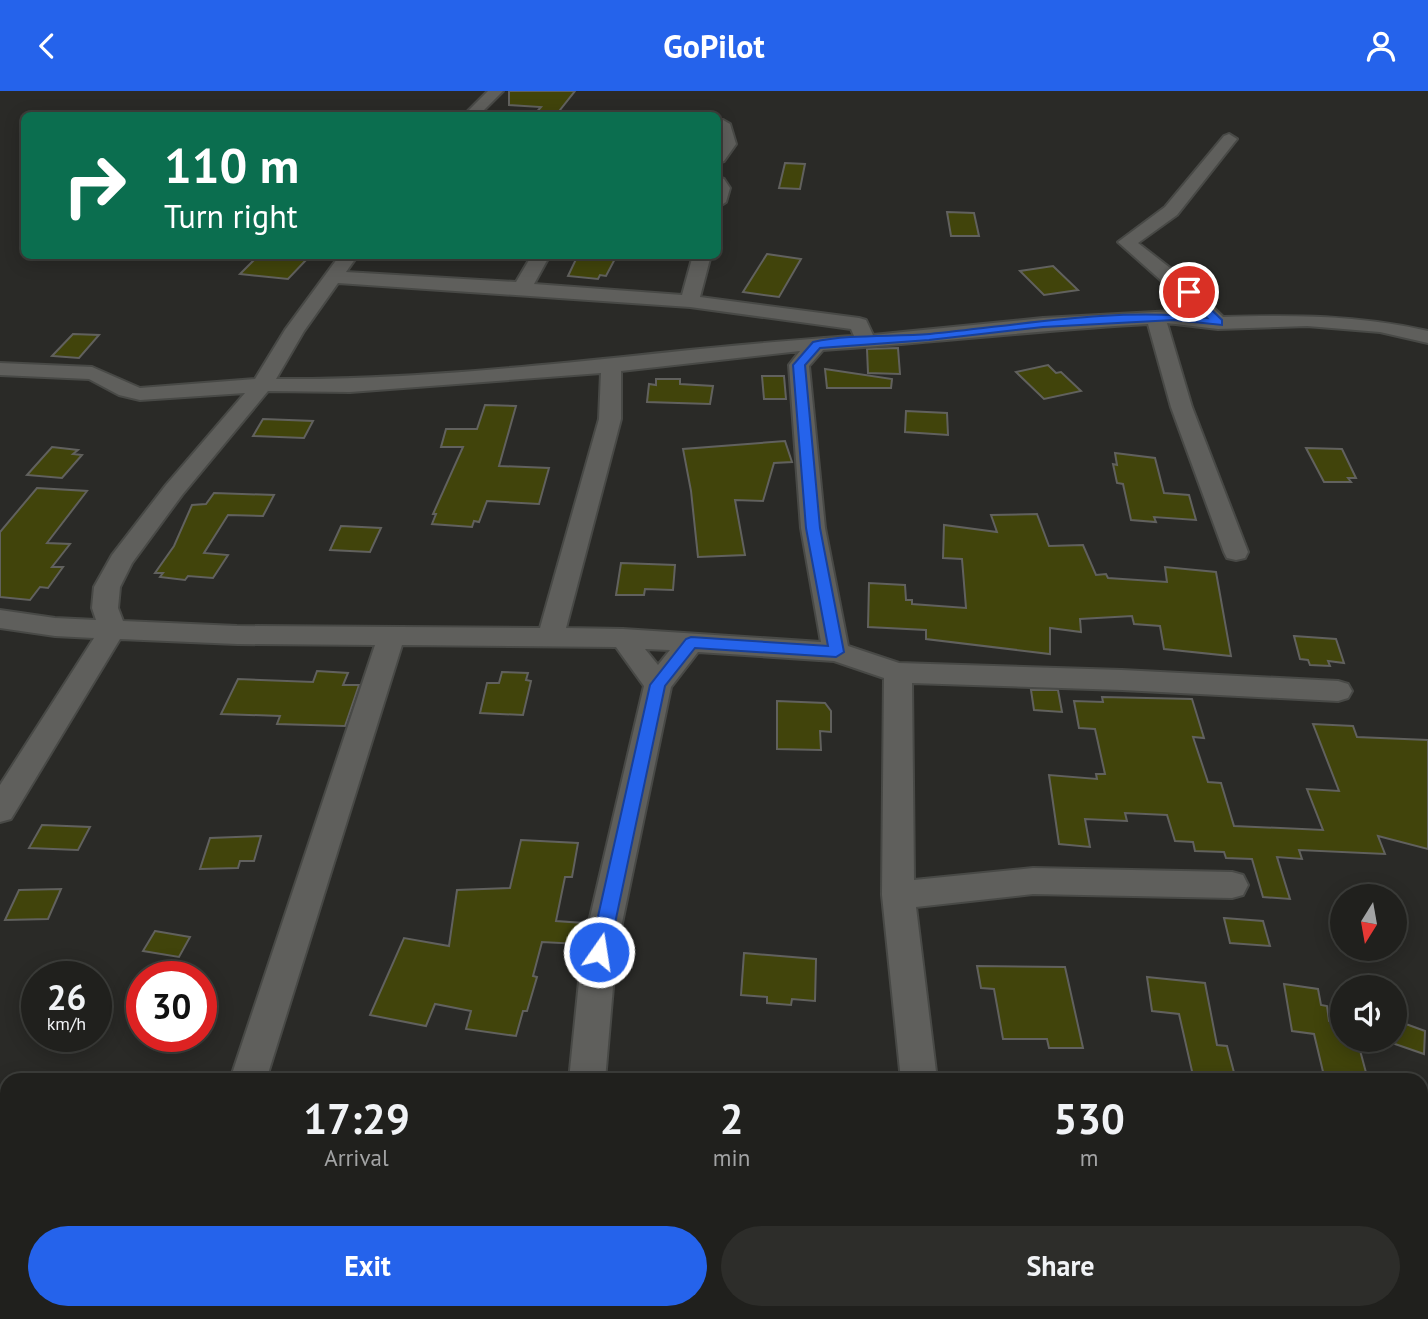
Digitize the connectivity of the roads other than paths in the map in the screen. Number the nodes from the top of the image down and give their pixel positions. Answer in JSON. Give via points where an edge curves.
{"nodes":[{"id":1,"x":475,"y":91,"type":"edge"},
{"id":2,"x":492,"y":95,"type":"edge"},
{"id":3,"x":474,"y":112,"type":"edge"},
{"id":4,"x":723,"y":124,"type":"dead end"},
{"id":5,"x":1229,"y":139,"type":"dead end"},
{"id":6,"x":721,"y":155,"type":"edge"},
{"id":7,"x":346,"y":259,"type":"edge"},
{"id":8,"x":539,"y":259,"type":"edge"},
{"id":9,"x":701,"y":259,"type":"edge"},
{"id":10,"x":334,"y":277,"type":"junction"},
{"id":11,"x":522,"y":288,"type":"junction"},
{"id":12,"x":690,"y":301,"type":"junction"},
{"id":13,"x":1156,"y":318,"type":"junction"},
{"id":14,"x":1218,"y":323,"type":"junction"},
{"id":15,"x":1428,"y":337,"type":"edge"},
{"id":16,"x":865,"y":341,"type":"junction"},
{"id":17,"x":817,"y":344,"type":"junction"},
{"id":18,"x":774,"y":347,"type":"junction"},
{"id":19,"x":799,"y":365,"type":"junction"},
{"id":20,"x":611,"y":366,"type":"junction"},
{"id":21,"x":0,"y":369,"type":"edge"},
{"id":22,"x":262,"y":385,"type":"junction"},
{"id":23,"x":1236,"y":552,"type":"dead end"},
{"id":24,"x":0,"y":619,"type":"edge"},
{"id":25,"x":113,"y":629,"type":"junction"},
{"id":26,"x":392,"y":635,"type":"junction"},
{"id":27,"x":623,"y":638,"type":"junction"},
{"id":28,"x":550,"y":639,"type":"junction"},
{"id":29,"x":691,"y":642,"type":"junction"},
{"id":30,"x":836,"y":652,"type":"junction"},
{"id":31,"x":898,"y":673,"type":"junction"},
{"id":32,"x":658,"y":685,"type":"junction"},
{"id":33,"x":1338,"y":691,"type":"dead end"},
{"id":34,"x":0,"y":810,"type":"edge"},
{"id":35,"x":1232,"y":885,"type":"dead end"},
{"id":36,"x":898,"y":895,"type":"junction"},
{"id":37,"x":250,"y":1073,"type":"edge"},
{"id":38,"x":588,"y":1073,"type":"edge"},
{"id":39,"x":918,"y":1073,"type":"edge"}],
"edges":[{"from":1,"to":2,"type":"street"},
{"from":2,"to":3,"type":"street"},
{"from":4,"to":6,"type":"street","via":[[730,143]]},
{"from":5,"to":14,"type":"street","via":[[1171,211],[1127,242],[1189,292]]},
{"from":7,"to":10,"type":"street"},
{"from":8,"to":11,"type":"street"},
{"from":9,"to":12,"type":"street"},
{"from":10,"to":11,"type":"street"},
{"from":10,"to":22,"type":"street"},
{"from":11,"to":12,"type":"street"},
{"from":12,"to":16,"type":"street","via":[[859,324]]},
{"from":13,"to":14,"type":"street"},
{"from":13,"to":16,"type":"street"},
{"from":13,"to":23,"type":"street","via":[[1191,438]]},
{"from":14,"to":15,"type":"street","via":[[1307,320],[1380,326]]},
{"from":16,"to":17,"type":"street"},
{"from":17,"to":18,"type":"street"},
{"from":17,"to":19,"type":"street"},
{"from":18,"to":19,"type":"street"},
{"from":18,"to":20,"type":"street"},
{"from":19,"to":30,"type":"street","via":[[813,528]]},
{"from":20,"to":22,"type":"street","via":[[350,386]]},
{"from":20,"to":28,"type":"street","via":[[610,419]]},
{"from":21,"to":22,"type":"street","via":[[92,373],[128,393],[140,394]]},
{"from":22,"to":25,"type":"street","via":[[121,562],[107,587],[106,608]]},
{"from":24,"to":25,"type":"street"},
{"from":25,"to":26,"type":"street"},
{"from":25,"to":34,"type":"street"},
{"from":26,"to":28,"type":"street"},
{"from":26,"to":37,"type":"street"},
{"from":27,"to":28,"type":"street"},
{"from":27,"to":29,"type":"street"},
{"from":27,"to":32,"type":"street"},
{"from":29,"to":30,"type":"street"},
{"from":29,"to":32,"type":"street"},
{"from":30,"to":31,"type":"street"},
{"from":31,"to":33,"type":"street"},
{"from":31,"to":36,"type":"street"},
{"from":32,"to":38,"type":"street","via":[[599,952]]},
{"from":35,"to":36,"type":"street","via":[[1033,881]]},
{"from":36,"to":39,"type":"street"}]}
